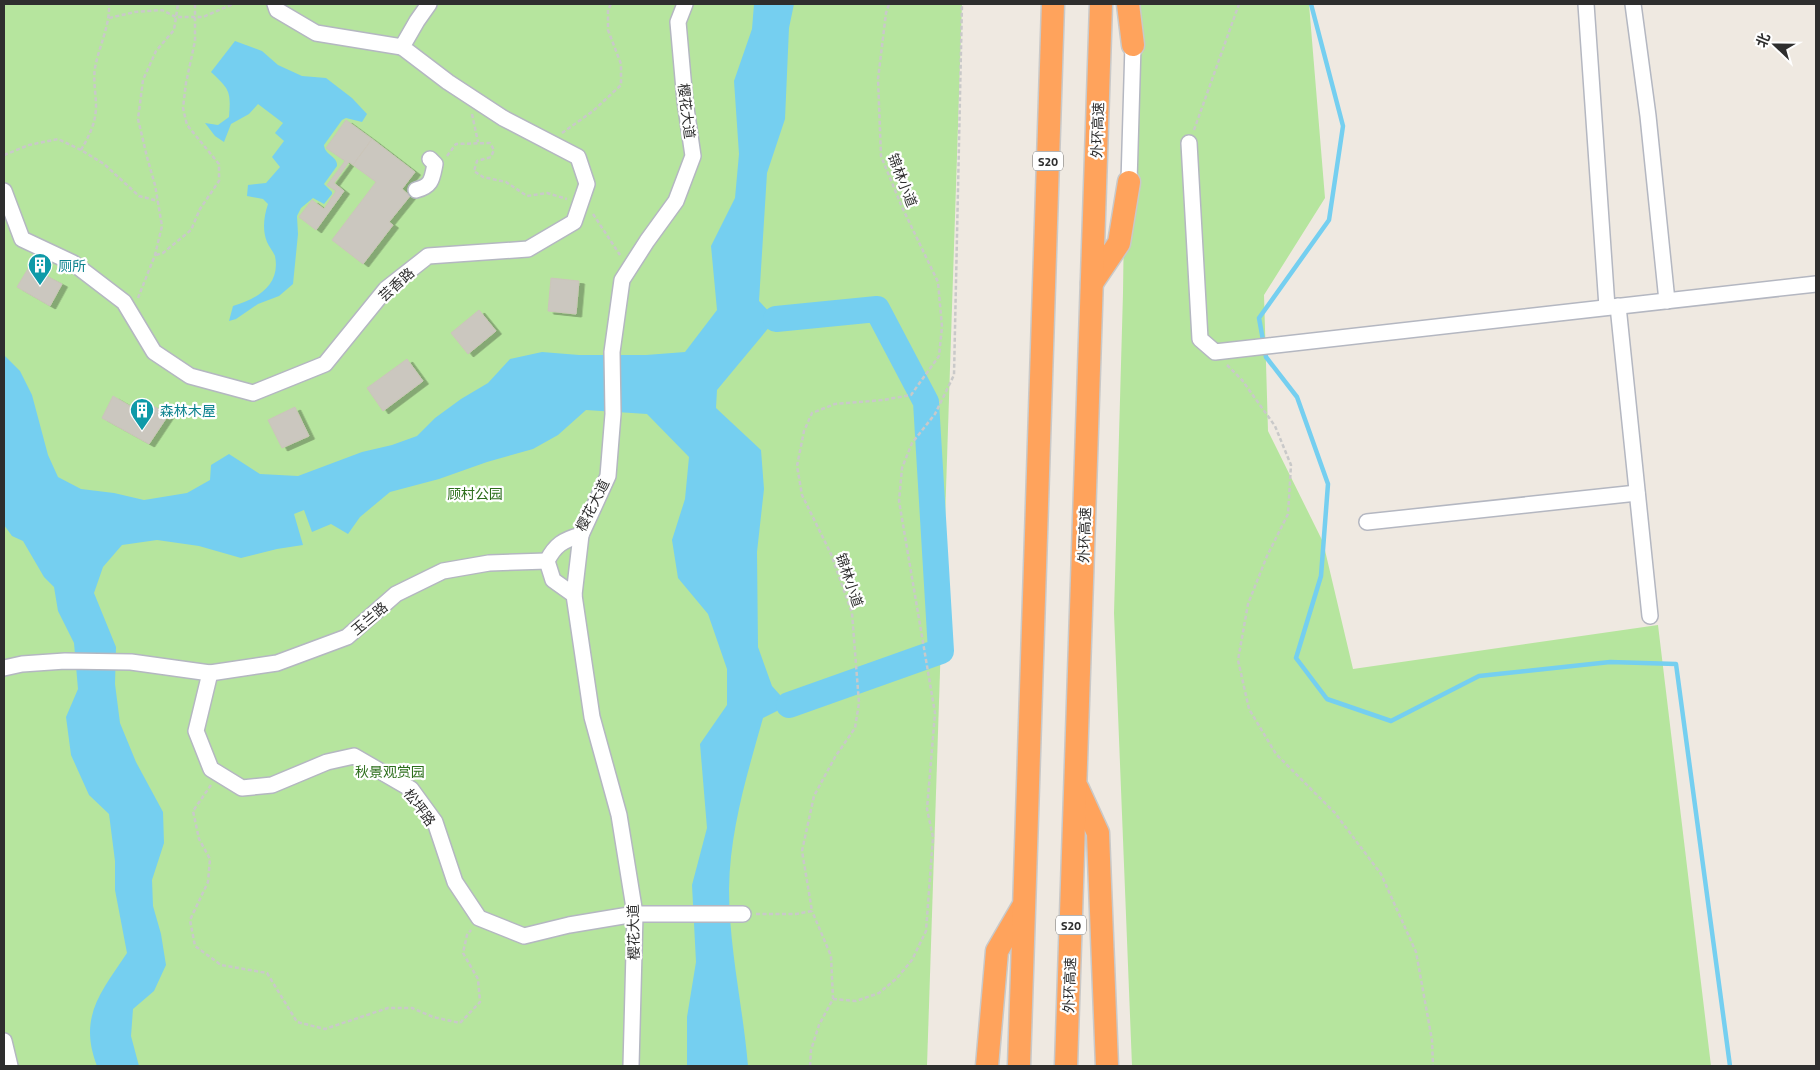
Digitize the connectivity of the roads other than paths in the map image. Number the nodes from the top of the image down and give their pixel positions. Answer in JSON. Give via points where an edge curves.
{"nodes":[{"id":1,"x":275,"y":4,"type":"edge"},
{"id":2,"x":430,"y":4,"type":"edge"},
{"id":3,"x":685,"y":4,"type":"edge"},
{"id":4,"x":1053,"y":4,"type":"edge"},
{"id":5,"x":1101,"y":4,"type":"edge"},
{"id":6,"x":1128,"y":4,"type":"edge"},
{"id":7,"x":1586,"y":4,"type":"edge"},
{"id":8,"x":1633,"y":4,"type":"edge"},
{"id":9,"x":1134,"y":45,"type":"joint"},
{"id":10,"x":402,"y":47,"type":"junction"},
{"id":11,"x":1190,"y":143,"type":"road end"},
{"id":12,"x":432,"y":162,"type":"road end"},
{"id":13,"x":1128,"y":182,"type":"joint"},
{"id":14,"x":416,"y":190,"type":"dead end"},
{"id":15,"x":4,"y":191,"type":"edge"},
{"id":16,"x":1092,"y":284,"type":"junction"},
{"id":17,"x":1816,"y":284,"type":"edge"},
{"id":18,"x":1662,"y":302,"type":"junction"},
{"id":19,"x":1612,"y":307,"type":"junction"},
{"id":20,"x":1637,"y":493,"type":"junction"},
{"id":21,"x":1367,"y":522,"type":"dead end"},
{"id":22,"x":581,"y":535,"type":"junction"},
{"id":23,"x":546,"y":561,"type":"junction"},
{"id":24,"x":574,"y":595,"type":"junction"},
{"id":25,"x":1650,"y":616,"type":"dead end"},
{"id":26,"x":4,"y":668,"type":"edge"},
{"id":27,"x":210,"y":674,"type":"junction"},
{"id":28,"x":1076,"y":783,"type":"junction"},
{"id":29,"x":1024,"y":905,"type":"junction"},
{"id":30,"x":635,"y":914,"type":"junction"},
{"id":31,"x":743,"y":914,"type":"road end"},
{"id":32,"x":4,"y":1040,"type":"edge"},
{"id":33,"x":632,"y":1061,"type":"edge"},
{"id":34,"x":10,"y":1066,"type":"edge"},
{"id":35,"x":988,"y":1066,"type":"edge"},
{"id":36,"x":1019,"y":1066,"type":"edge"},
{"id":37,"x":1066,"y":1066,"type":"edge"},
{"id":38,"x":1108,"y":1066,"type":"edge"}],
"edges":[{"from":1,"to":10,"type":"street","via":[[278,10],[316,33]]},
{"from":2,"to":10,"type":"street"},
{"from":3,"to":22,"type":"street","name":"樱花大道","via":[[678,22],[693,156],[676,201],[622,280],[612,352],[613,414],[608,476]]},
{"from":4,"to":29,"type":"highway","number":"S20"},
{"from":5,"to":16,"type":"highway","name":"外环高速","number":"S20"},
{"from":6,"to":9,"type":"highway"},
{"from":7,"to":19,"type":"street"},
{"from":8,"to":18,"type":"street","via":[[1648,116]]},
{"from":9,"to":13,"type":"street"},
{"from":10,"to":15,"type":"street","name":"芸香路","via":[[503,118],[578,157],[587,184],[574,222],[528,249],[428,256],[386,289],[325,364],[253,394],[190,376],[154,352],[124,302],[73,263],[22,239]]},
{"from":11,"to":19,"type":"street","via":[[1200,339],[1215,352]]},
{"from":12,"to":14,"type":"street","via":[[432,180],[425,188]]},
{"from":13,"to":16,"type":"highway","via":[[1119,242]]},
{"from":16,"to":28,"type":"highway","name":"外环高速","number":"S20"},
{"from":17,"to":18,"type":"street"},
{"from":18,"to":19,"type":"street"},
{"from":19,"to":20,"type":"street"},
{"from":20,"to":21,"type":"street"},
{"from":20,"to":25,"type":"street"},
{"from":22,"to":23,"type":"street","name":"樱花大道","via":[[554,548]]},
{"from":22,"to":24,"type":"street","name":"樱花大道"},
{"from":23,"to":24,"type":"street","via":[[553,580]]},
{"from":23,"to":27,"type":"street","name":"玉兰路","via":[[489,562],[443,571],[396,594],[347,637],[277,663]]},
{"from":24,"to":30,"type":"street","name":"樱花大道","via":[[592,717],[620,815]]},
{"from":26,"to":27,"type":"street","name":"玉兰路","via":[[65,661],[130,662]]},
{"from":27,"to":30,"type":"street","name":"松坪路","via":[[196,731],[211,769],[242,788],[272,785],[327,762],[354,756],[411,789],[435,822],[455,882],[479,918],[524,936]]},
{"from":28,"to":37,"type":"highway","name":"外环高速","number":"S20"},
{"from":28,"to":38,"type":"highway","via":[[1098,833]]},
{"from":29,"to":35,"type":"highway","via":[[997,951]]},
{"from":29,"to":36,"type":"highway","number":"S20"},
{"from":30,"to":31,"type":"street"},
{"from":30,"to":33,"type":"street","name":"樱花大道"},
{"from":32,"to":34,"type":"street"}]}
